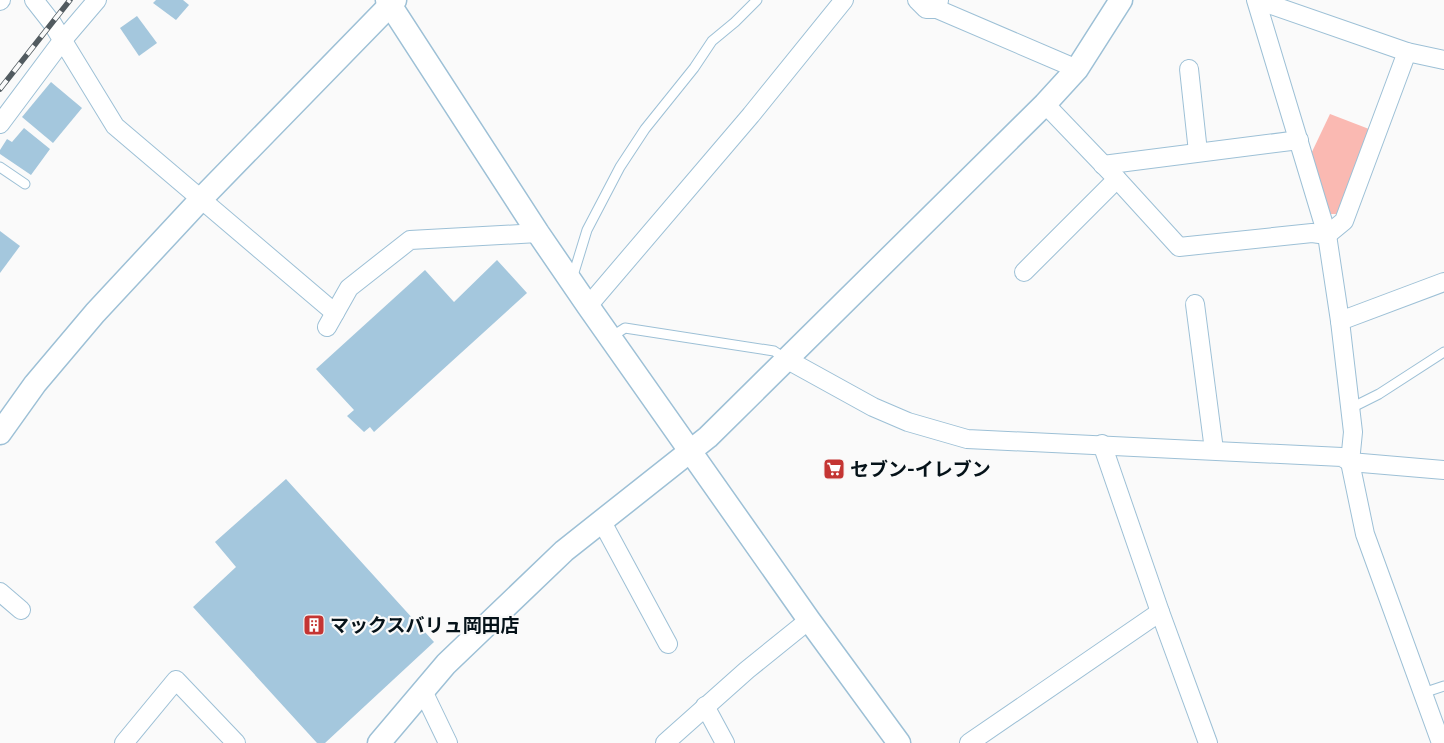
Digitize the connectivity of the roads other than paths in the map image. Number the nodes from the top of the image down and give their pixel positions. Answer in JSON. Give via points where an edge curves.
{"nodes":[{"id":1,"x":34,"y":0,"type":"edge"},
{"id":2,"x":97,"y":0,"type":"edge"},
{"id":3,"x":757,"y":0,"type":"edge"},
{"id":4,"x":844,"y":0,"type":"edge"},
{"id":5,"x":917,"y":0,"type":"edge"},
{"id":6,"x":1121,"y":0,"type":"edge"},
{"id":7,"x":1257,"y":0,"type":"edge"},
{"id":8,"x":390,"y":2,"type":"edge"},
{"id":9,"x":938,"y":4,"type":"edge"},
{"id":10,"x":62,"y":41,"type":"junction"},
{"id":11,"x":1407,"y":52,"type":"junction"},
{"id":12,"x":1444,"y":60,"type":"edge"},
{"id":13,"x":1077,"y":69,"type":"junction"},
{"id":14,"x":1189,"y":69,"type":"dead end"},
{"id":15,"x":1045,"y":104,"type":"junction"},
{"id":16,"x":0,"y":124,"type":"edge"},
{"id":17,"x":1298,"y":140,"type":"junction"},
{"id":18,"x":1198,"y":152,"type":"junction"},
{"id":19,"x":1103,"y":165,"type":"junction"},
{"id":20,"x":0,"y":167,"type":"edge"},
{"id":21,"x":1117,"y":179,"type":"junction"},
{"id":22,"x":25,"y":184,"type":"dead end"},
{"id":23,"x":202,"y":198,"type":"junction"},
{"id":24,"x":538,"y":233,"type":"junction"},
{"id":25,"x":1327,"y":235,"type":"junction"},
{"id":26,"x":1024,"y":272,"type":"dead end"},
{"id":27,"x":572,"y":281,"type":"junction"},
{"id":28,"x":1444,"y":282,"type":"edge"},
{"id":29,"x":1195,"y":304,"type":"dead end"},
{"id":30,"x":588,"y":306,"type":"junction"},
{"id":31,"x":1340,"y":321,"type":"junction"},
{"id":32,"x":610,"y":337,"type":"junction"},
{"id":33,"x":1444,"y":352,"type":"edge"},
{"id":34,"x":786,"y":360,"type":"junction"},
{"id":35,"x":1351,"y":408,"type":"junction"},
{"id":36,"x":0,"y":433,"type":"edge"},
{"id":37,"x":1102,"y":444,"type":"junction"},
{"id":38,"x":691,"y":450,"type":"junction"},
{"id":39,"x":1214,"y":450,"type":"junction"},
{"id":40,"x":1350,"y":462,"type":"junction"},
{"id":41,"x":1444,"y":470,"type":"edge"},
{"id":42,"x":601,"y":520,"type":"junction"},
{"id":43,"x":0,"y":592,"type":"edge"},
{"id":44,"x":21,"y":610,"type":"dead end"},
{"id":45,"x":1160,"y":612,"type":"junction"},
{"id":46,"x":809,"y":620,"type":"junction"},
{"id":47,"x":668,"y":644,"type":"dead end"},
{"id":48,"x":1444,"y":686,"type":"edge"},
{"id":49,"x":423,"y":691,"type":"junction"},
{"id":50,"x":1423,"y":693,"type":"junction"},
{"id":51,"x":705,"y":706,"type":"junction"},
{"id":52,"x":124,"y":743,"type":"edge"},
{"id":53,"x":236,"y":743,"type":"edge"},
{"id":54,"x":379,"y":743,"type":"edge"},
{"id":55,"x":448,"y":743,"type":"edge"},
{"id":56,"x":665,"y":743,"type":"edge"},
{"id":57,"x":725,"y":743,"type":"edge"},
{"id":58,"x":899,"y":743,"type":"edge"},
{"id":59,"x":969,"y":743,"type":"edge"},
{"id":60,"x":1208,"y":743,"type":"edge"},
{"id":61,"x":1441,"y":743,"type":"edge"}],
"edges":[{"from":1,"to":10,"type":"street"},
{"from":2,"to":10,"type":"street"},
{"from":3,"to":27,"type":"lane","via":[[712,41],[645,129],[620,167],[587,230]]},
{"from":4,"to":30,"type":"street"},
{"from":5,"to":9,"type":"street","via":[[926,9]]},
{"from":6,"to":13,"type":"street"},
{"from":7,"to":11,"type":"street"},
{"from":7,"to":17,"type":"street"},
{"from":8,"to":23,"type":"street"},
{"from":8,"to":24,"type":"street"},
{"from":9,"to":13,"type":"street"},
{"from":10,"to":16,"type":"street"},
{"from":10,"to":23,"type":"street","via":[[115,126]]},
{"from":11,"to":12,"type":"street"},
{"from":11,"to":25,"type":"street","via":[[1344,221]]},
{"from":13,"to":15,"type":"street"},
{"from":14,"to":18,"type":"street"},
{"from":15,"to":19,"type":"street"},
{"from":15,"to":34,"type":"street"},
{"from":17,"to":18,"type":"street"},
{"from":17,"to":25,"type":"street"},
{"from":18,"to":19,"type":"street"},
{"from":19,"to":21,"type":"street"},
{"from":20,"to":22,"type":"lane"},
{"from":21,"to":25,"type":"street","via":[[1179,248],[1312,233]]},
{"from":21,"to":26,"type":"street"},
{"from":23,"to":24,"type":"street","via":[[331,320],[350,288],[410,240]]},
{"from":23,"to":36,"type":"street","via":[[95,313],[34,384]]},
{"from":24,"to":27,"type":"street"},
{"from":25,"to":31,"type":"street"},
{"from":27,"to":30,"type":"street"},
{"from":28,"to":31,"type":"street"},
{"from":29,"to":39,"type":"street"},
{"from":30,"to":32,"type":"street"},
{"from":31,"to":35,"type":"street"},
{"from":32,"to":34,"type":"lane","via":[[625,328],[774,351]]},
{"from":32,"to":38,"type":"street"},
{"from":33,"to":35,"type":"lane"},
{"from":34,"to":37,"type":"street","via":[[873,407],[908,422],[958,436]]},
{"from":34,"to":38,"type":"street"},
{"from":35,"to":40,"type":"street","via":[[1354,432]]},
{"from":37,"to":39,"type":"street"},
{"from":37,"to":45,"type":"street"},
{"from":38,"to":42,"type":"street"},
{"from":38,"to":46,"type":"street"},
{"from":39,"to":40,"type":"street","via":[[1342,457]]},
{"from":40,"to":41,"type":"street"},
{"from":40,"to":50,"type":"street","via":[[1364,534]]},
{"from":42,"to":47,"type":"street"},
{"from":42,"to":49,"type":"street","via":[[453,657]]},
{"from":43,"to":44,"type":"street"},
{"from":45,"to":59,"type":"street"},
{"from":45,"to":60,"type":"street"},
{"from":46,"to":51,"type":"street"},
{"from":46,"to":58,"type":"street"},
{"from":48,"to":50,"type":"lane"},
{"from":49,"to":54,"type":"street"},
{"from":49,"to":55,"type":"street"},
{"from":50,"to":61,"type":"street"},
{"from":51,"to":56,"type":"street"},
{"from":51,"to":57,"type":"street"},
{"from":52,"to":53,"type":"street","via":[[176,680]]}]}
